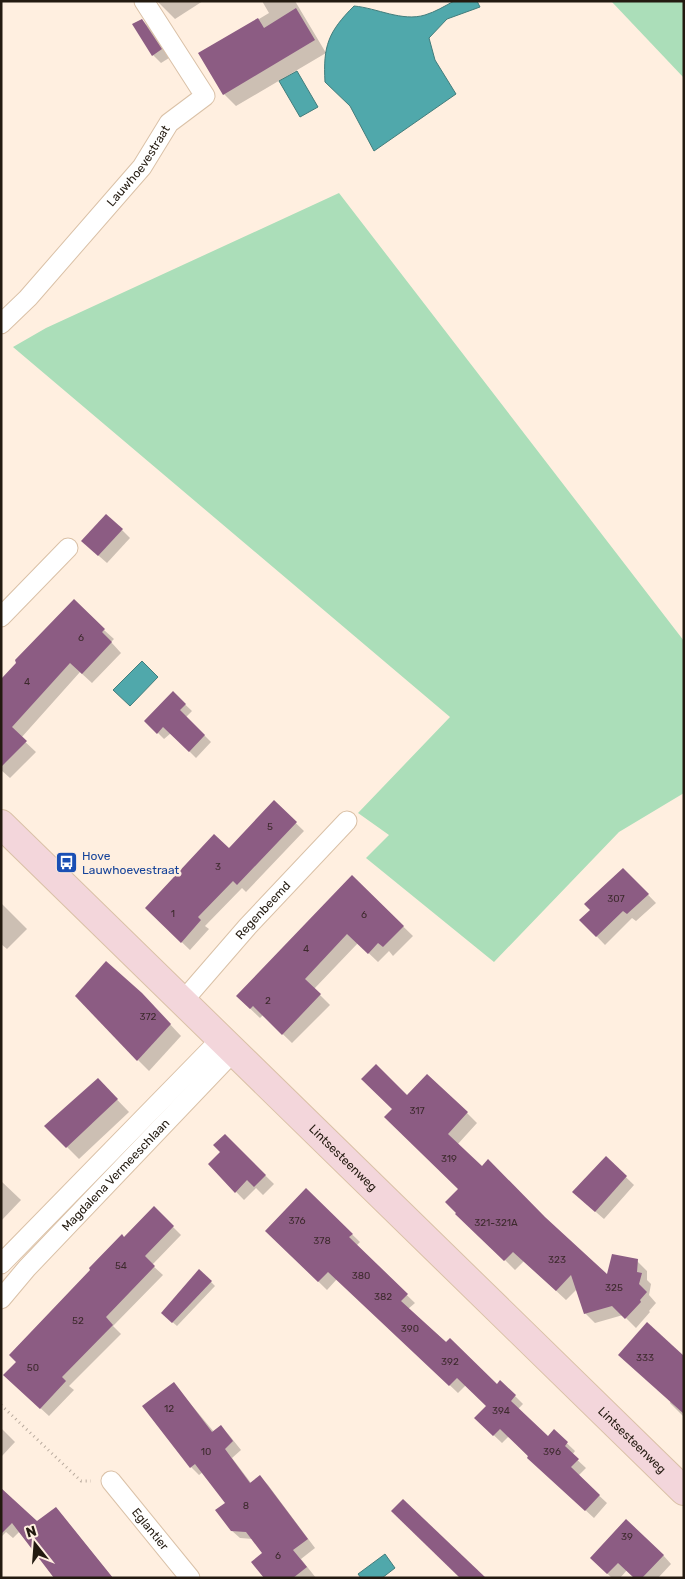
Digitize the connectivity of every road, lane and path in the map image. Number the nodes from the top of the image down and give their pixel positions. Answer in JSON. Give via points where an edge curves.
{"nodes":[{"id":1,"x":144,"y":1,"type":"edge"},
{"id":2,"x":1,"y":324,"type":"edge"},
{"id":3,"x":68,"y":548,"type":"dead end"},
{"id":4,"x":1,"y":617,"type":"edge"},
{"id":5,"x":347,"y":821,"type":"dead end"},
{"id":6,"x":1,"y":824,"type":"edge"},
{"id":7,"x":183,"y":1001,"type":"junction"},
{"id":8,"x":227,"y":1046,"type":"junction"},
{"id":9,"x":1,"y":1264,"type":"edge"},
{"id":10,"x":1,"y":1299,"type":"edge"},
{"id":11,"x":1,"y":1405,"type":"edge"},
{"id":12,"x":111,"y":1481,"type":"joint"},
{"id":13,"x":684,"y":1491,"type":"edge"},
{"id":14,"x":190,"y":1578,"type":"edge"}],
"edges":[{"from":1,"to":2,"type":"street","name":"Lauwhoevestraat","via":[[205,96],[169,123],[142,167],[28,298]]},
{"from":3,"to":4,"type":"street"},
{"from":5,"to":7,"type":"street","name":"Regenbeemd"},
{"from":6,"to":7,"type":"street","name":"Lintsesteenweg"},
{"from":7,"to":8,"type":"street","name":"Lintsesteenweg"},
{"from":8,"to":9,"type":"street","name":"Magdalena Vermeeschlaan"},
{"from":8,"to":10,"type":"street","name":"Magdalena Vermeeschlaan"},
{"from":8,"to":13,"type":"street","name":"Lintsesteenweg"},
{"from":11,"to":12,"type":"path","via":[[81,1481]]},
{"from":12,"to":14,"type":"street","name":"Eglantier"}]}
